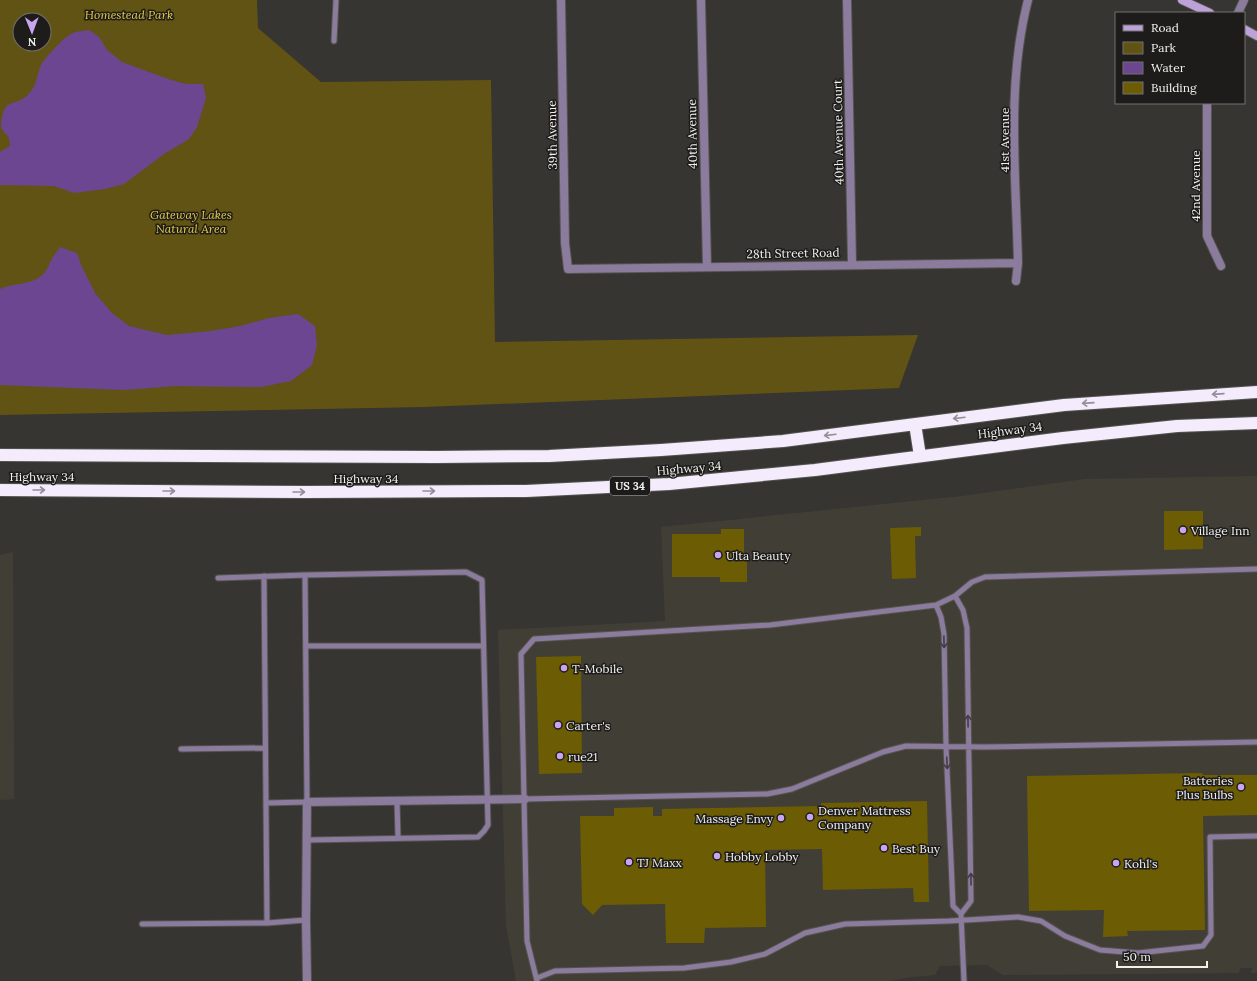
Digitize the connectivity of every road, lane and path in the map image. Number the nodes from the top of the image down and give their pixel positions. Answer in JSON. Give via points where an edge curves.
{"nodes":[{"id":1,"x":336,"y":0,"type":"edge"},
{"id":2,"x":561,"y":0,"type":"edge"},
{"id":3,"x":701,"y":0,"type":"edge"},
{"id":4,"x":847,"y":0,"type":"edge"},
{"id":5,"x":1028,"y":0,"type":"edge"},
{"id":6,"x":1182,"y":0,"type":"edge"},
{"id":7,"x":1244,"y":0,"type":"edge"},
{"id":8,"x":1208,"y":12,"type":"edge"},
{"id":9,"x":1238,"y":12,"type":"edge"},
{"id":10,"x":1245,"y":30,"type":"edge"},
{"id":11,"x":1257,"y":36,"type":"edge"},
{"id":12,"x":334,"y":41,"type":"dead end"},
{"id":13,"x":1207,"y":104,"type":"edge"},
{"id":14,"x":1018,"y":263,"type":"junction"},
{"id":15,"x":852,"y":264,"type":"junction"},
{"id":16,"x":1222,"y":266,"type":"dead end"},
{"id":17,"x":707,"y":267,"type":"junction"},
{"id":18,"x":568,"y":269,"type":"joint"},
{"id":19,"x":1016,"y":281,"type":"dead end"},
{"id":20,"x":1257,"y":392,"type":"edge"},
{"id":21,"x":1257,"y":423,"type":"edge"},
{"id":22,"x":916,"y":424,"type":"junction"},
{"id":23,"x":0,"y":455,"type":"edge"},
{"id":24,"x":920,"y":456,"type":"junction"},
{"id":25,"x":0,"y":490,"type":"edge"},
{"id":26,"x":1257,"y":569,"type":"edge"},
{"id":27,"x":305,"y":575,"type":"junction"},
{"id":28,"x":264,"y":576,"type":"junction"},
{"id":29,"x":218,"y":578,"type":"dead end"},
{"id":30,"x":954,"y":596,"type":"junction"},
{"id":31,"x":936,"y":604,"type":"junction"},
{"id":32,"x":306,"y":646,"type":"junction"},
{"id":33,"x":483,"y":646,"type":"junction"},
{"id":34,"x":1257,"y":742,"type":"edge"},
{"id":35,"x":946,"y":746,"type":"junction"},
{"id":36,"x":969,"y":747,"type":"junction"},
{"id":37,"x":265,"y":748,"type":"junction"},
{"id":38,"x":181,"y":749,"type":"dead end"},
{"id":39,"x":525,"y":798,"type":"junction"},
{"id":40,"x":487,"y":799,"type":"junction"},
{"id":41,"x":397,"y":801,"type":"junction"},
{"id":42,"x":307,"y":802,"type":"junction"},
{"id":43,"x":266,"y":803,"type":"junction"},
{"id":44,"x":1257,"y":836,"type":"edge"},
{"id":45,"x":398,"y":838,"type":"junction"},
{"id":46,"x":307,"y":840,"type":"junction"},
{"id":47,"x":961,"y":914,"type":"junction"},
{"id":48,"x":306,"y":920,"type":"junction"},
{"id":49,"x":961,"y":920,"type":"junction"},
{"id":50,"x":266,"y":922,"type":"junction"},
{"id":51,"x":142,"y":924,"type":"dead end"},
{"id":52,"x":537,"y":980,"type":"edge"},
{"id":53,"x":307,"y":981,"type":"edge"},
{"id":54,"x":964,"y":981,"type":"edge"}],
"edges":[{"from":1,"to":12,"type":"lane"},
{"from":2,"to":18,"type":"street","name":"39th Avenue","via":[[565,236]]},
{"from":3,"to":17,"type":"street","name":"40th Avenue"},
{"from":4,"to":15,"type":"street","name":"40th Avenue Court"},
{"from":5,"to":14,"type":"street","name":"41st Avenue","via":[[1016,62]]},
{"from":6,"to":8,"type":"street"},
{"from":7,"to":9,"type":"street"},
{"from":10,"to":11,"type":"street"},
{"from":13,"to":16,"type":"street","name":"42nd Avenue","via":[[1207,236]]},
{"from":14,"to":15,"type":"street","name":"28th Street Road"},
{"from":14,"to":19,"type":"street","name":"41st Avenue"},
{"from":15,"to":17,"type":"street","name":"28th Street Road"},
{"from":17,"to":18,"type":"street","name":"28th Street Road"},
{"from":20,"to":22,"type":"highway","name":"Highway 34","one_way":true,"via":[[1064,405]]},
{"from":21,"to":24,"type":"highway","name":"Highway 34","number":"US 34","via":[[1177,426]]},
{"from":22,"to":23,"type":"highway","name":"Highway 34","one_way":true,"via":[[783,440],[550,456]]},
{"from":22,"to":24,"type":"highway"},
{"from":25,"to":24,"type":"highway","name":"Highway 34","number":"US 34","one_way":true,"via":[[526,491],[668,484],[815,470]]},
{"from":26,"to":30,"type":"lane","via":[[985,578],[972,582]]},
{"from":27,"to":28,"type":"lane"},
{"from":27,"to":32,"type":"lane"},
{"from":27,"to":33,"type":"lane","via":[[466,572],[482,580]]},
{"from":28,"to":29,"type":"lane"},
{"from":28,"to":37,"type":"lane"},
{"from":30,"to":31,"type":"lane"},
{"from":36,"to":30,"type":"lane","one_way":true,"via":[[967,628],[963,610]]},
{"from":31,"to":35,"type":"lane","one_way":true,"via":[[944,634]]},
{"from":31,"to":39,"type":"lane","via":[[770,625],[534,639],[521,654]]},
{"from":32,"to":33,"type":"lane"},
{"from":32,"to":42,"type":"lane"},
{"from":33,"to":40,"type":"lane"},
{"from":34,"to":36,"type":"lane"},
{"from":35,"to":36,"type":"lane"},
{"from":35,"to":39,"type":"lane","via":[[906,746],[883,752],[792,789],[767,794]]},
{"from":35,"to":47,"type":"lane","one_way":true,"via":[[953,906]]},
{"from":47,"to":36,"type":"lane","one_way":true,"via":[[971,901]]},
{"from":37,"to":38,"type":"lane"},
{"from":37,"to":43,"type":"lane"},
{"from":39,"to":40,"type":"street"},
{"from":39,"to":52,"type":"lane","via":[[527,941]]},
{"from":40,"to":41,"type":"street"},
{"from":40,"to":45,"type":"lane","via":[[488,825],[478,836]]},
{"from":41,"to":42,"type":"street"},
{"from":41,"to":45,"type":"lane"},
{"from":42,"to":43,"type":"lane"},
{"from":42,"to":46,"type":"street"},
{"from":43,"to":50,"type":"lane"},
{"from":44,"to":49,"type":"lane","via":[[1210,837],[1211,935],[1202,946],[1138,953],[1100,950],[1065,936],[1041,921],[1018,917]]},
{"from":45,"to":46,"type":"lane"},
{"from":46,"to":48,"type":"street"},
{"from":47,"to":49,"type":"lane"},
{"from":48,"to":50,"type":"lane"},
{"from":48,"to":53,"type":"street"},
{"from":49,"to":52,"type":"lane","via":[[845,924],[805,932],[765,954],[731,962],[684,968],[555,971]]},
{"from":49,"to":54,"type":"lane"},
{"from":50,"to":51,"type":"lane"}]}
